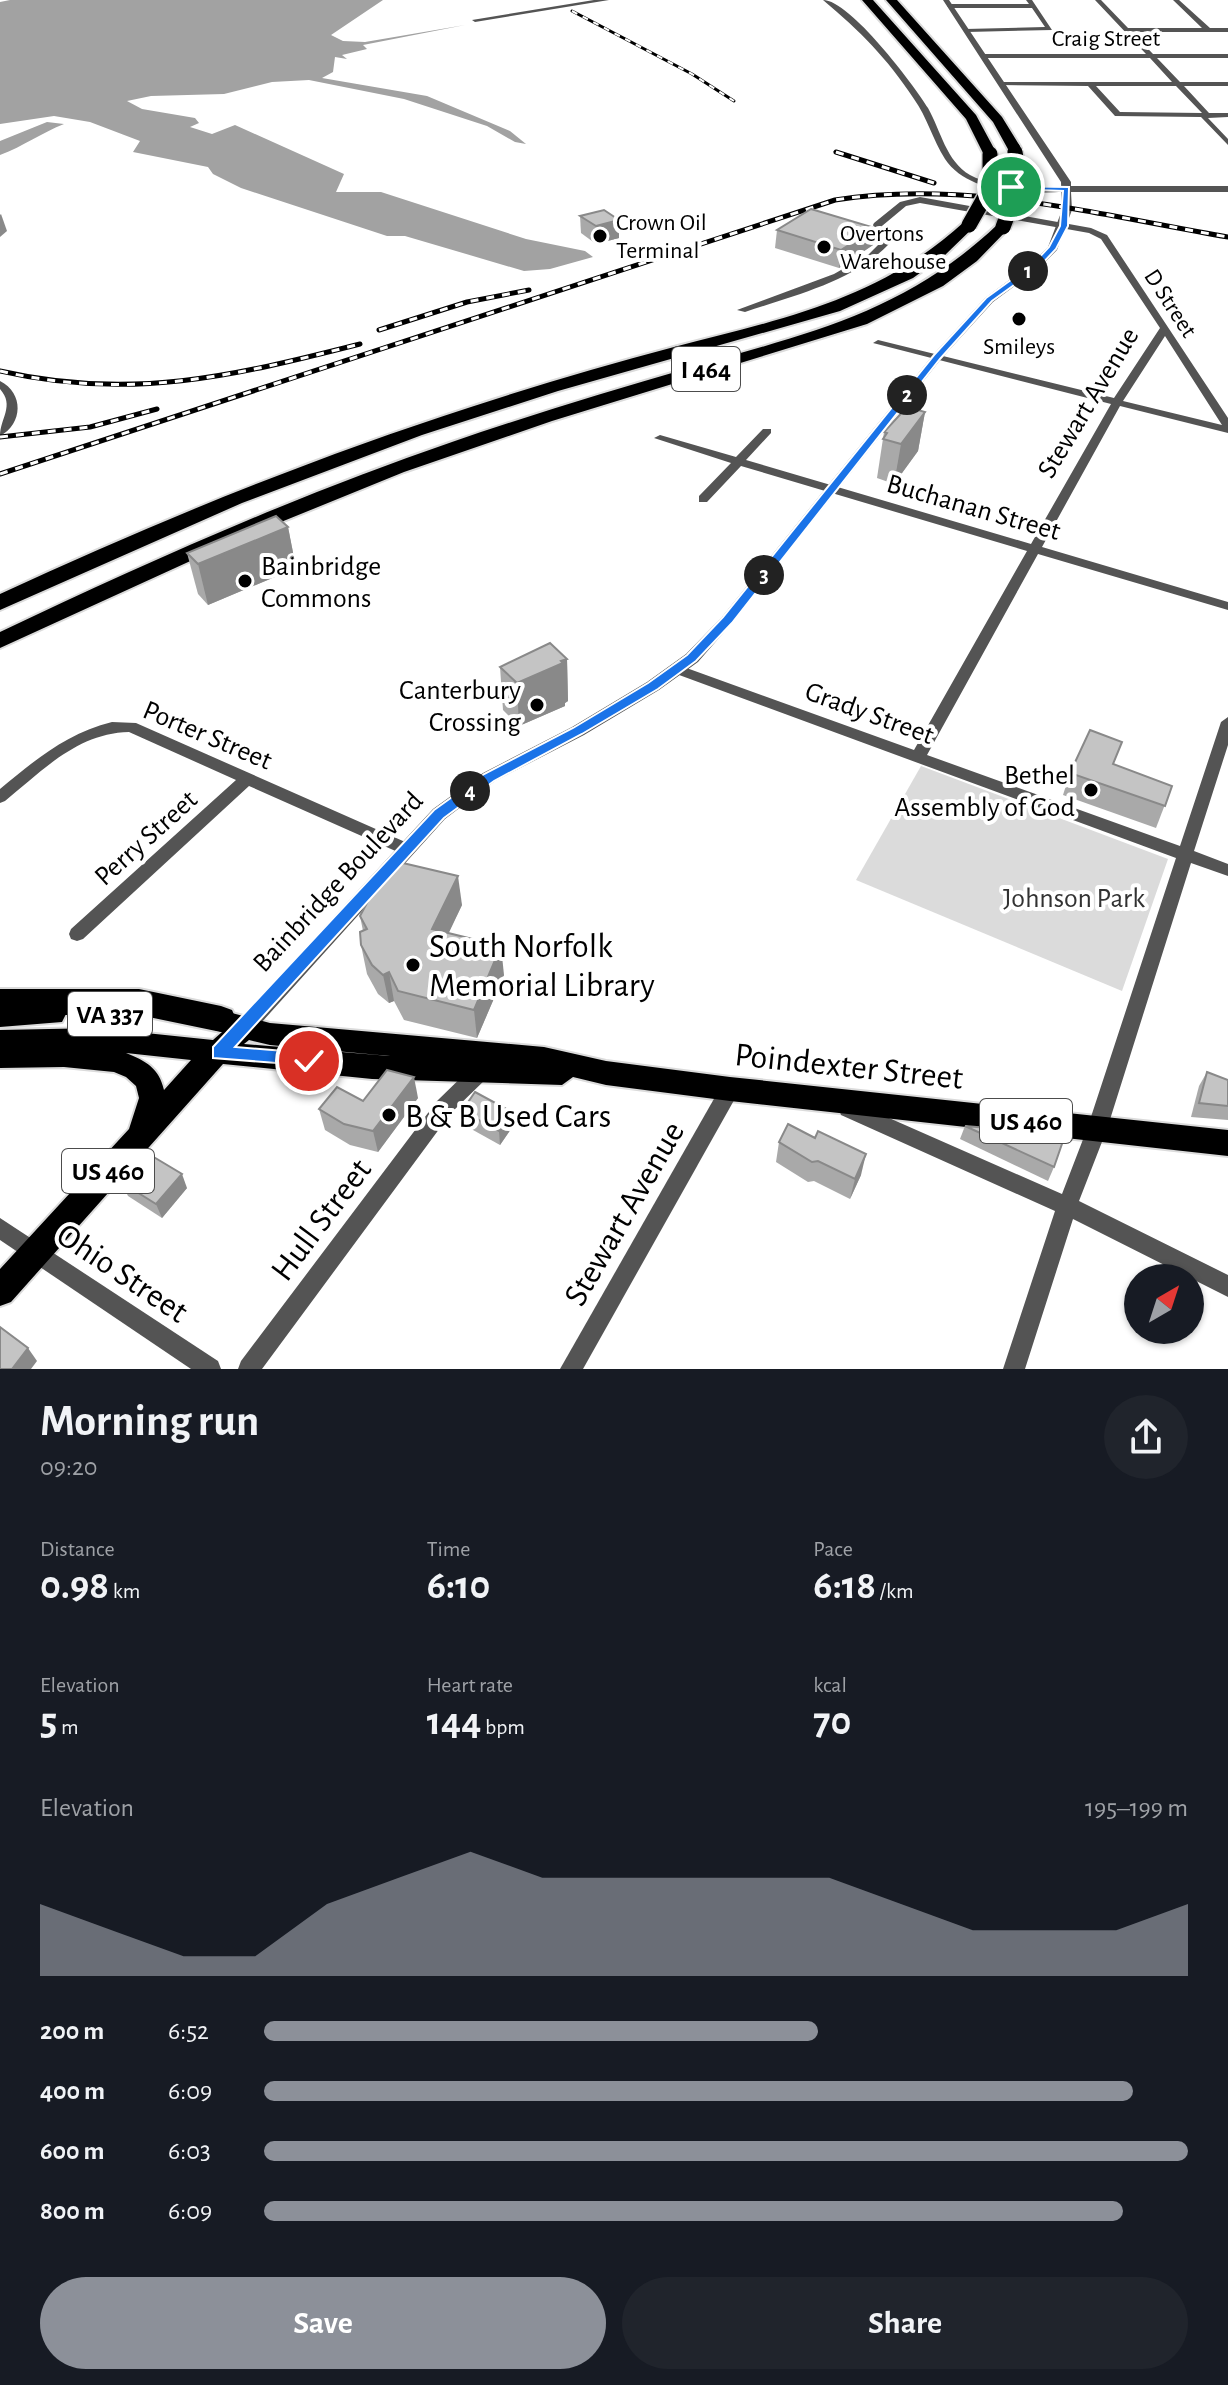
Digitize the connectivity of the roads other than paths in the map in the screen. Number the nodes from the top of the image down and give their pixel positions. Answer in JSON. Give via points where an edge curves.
{"nodes":[{"id":1,"x":606,"y":0,"type":"edge"},
{"id":2,"x":826,"y":0,"type":"edge"},
{"id":3,"x":853,"y":0,"type":"edge"},
{"id":4,"x":867,"y":0,"type":"edge"},
{"id":5,"x":891,"y":0,"type":"edge"},
{"id":6,"x":901,"y":0,"type":"edge"},
{"id":7,"x":1098,"y":0,"type":"edge"},
{"id":8,"x":1111,"y":0,"type":"edge"},
{"id":9,"x":1176,"y":0,"type":"edge"},
{"id":10,"x":948,"y":3,"type":"edge"},
{"id":11,"x":1032,"y":3,"type":"edge"},
{"id":12,"x":1105,"y":7,"type":"junction"},
{"id":13,"x":475,"y":20,"type":"dead end"},
{"id":14,"x":1132,"y":21,"type":"dead end"},
{"id":15,"x":913,"y":25,"type":"junction"},
{"id":16,"x":967,"y":30,"type":"junction"},
{"id":17,"x":1127,"y":30,"type":"junction"},
{"id":18,"x":1141,"y":30,"type":"junction"},
{"id":19,"x":1208,"y":30,"type":"junction"},
{"id":20,"x":1228,"y":30,"type":"edge"},
{"id":21,"x":908,"y":46,"type":"junction"},
{"id":22,"x":984,"y":56,"type":"junction"},
{"id":23,"x":1152,"y":56,"type":"junction"},
{"id":24,"x":1228,"y":56,"type":"edge"},
{"id":25,"x":1002,"y":84,"type":"junction"},
{"id":26,"x":1090,"y":84,"type":"junction"},
{"id":27,"x":1179,"y":84,"type":"junction"},
{"id":28,"x":1228,"y":84,"type":"edge"},
{"id":29,"x":1205,"y":115,"type":"junction"},
{"id":30,"x":1228,"y":115,"type":"edge"},
{"id":31,"x":1228,"y":143,"type":"edge"},
{"id":32,"x":1067,"y":189,"type":"junction"},
{"id":33,"x":1228,"y":189,"type":"edge"},
{"id":34,"x":1064,"y":226,"type":"junction"},
{"id":35,"x":742,"y":310,"type":"dead end"},
{"id":36,"x":1164,"y":329,"type":"junction"},
{"id":37,"x":878,"y":343,"type":"dead end"},
{"id":38,"x":937,"y":357,"type":"junction"},
{"id":39,"x":0,"y":384,"type":"edge"},
{"id":40,"x":1117,"y":402,"type":"junction"},
{"id":41,"x":1212,"y":402,"type":"junction"},
{"id":42,"x":1228,"y":402,"type":"edge"},
{"id":43,"x":1228,"y":428,"type":"edge"},
{"id":44,"x":767,"y":431,"type":"dead end"},
{"id":45,"x":0,"y":433,"type":"edge"},
{"id":46,"x":660,"y":438,"type":"dead end"},
{"id":47,"x":739,"y":462,"type":"junction"},
{"id":48,"x":832,"y":489,"type":"junction"},
{"id":49,"x":703,"y":499,"type":"dead end"},
{"id":50,"x":193,"y":517,"type":"junction"},
{"id":51,"x":1033,"y":549,"type":"junction"},
{"id":52,"x":0,"y":592,"type":"edge"},
{"id":53,"x":0,"y":603,"type":"edge"},
{"id":54,"x":1228,"y":606,"type":"edge"},
{"id":55,"x":0,"y":644,"type":"edge"},
{"id":56,"x":676,"y":669,"type":"junction"},
{"id":57,"x":1228,"y":722,"type":"edge"},
{"id":58,"x":918,"y":757,"type":"junction"},
{"id":59,"x":248,"y":778,"type":"junction"},
{"id":60,"x":0,"y":797,"type":"edge"},
{"id":61,"x":406,"y":849,"type":"junction"},
{"id":62,"x":1185,"y":854,"type":"junction"},
{"id":63,"x":1228,"y":870,"type":"edge"},
{"id":64,"x":77,"y":934,"type":"dead end"},
{"id":65,"x":0,"y":1002,"type":"edge"},
{"id":66,"x":0,"y":1016,"type":"edge"},
{"id":67,"x":233,"y":1023,"type":"junction"},
{"id":68,"x":0,"y":1041,"type":"edge"},
{"id":69,"x":219,"y":1053,"type":"junction"},
{"id":70,"x":0,"y":1057,"type":"edge"},
{"id":71,"x":425,"y":1068,"type":"junction"},
{"id":72,"x":482,"y":1070,"type":"junction"},
{"id":73,"x":606,"y":1073,"type":"junction"},
{"id":74,"x":730,"y":1089,"type":"junction"},
{"id":75,"x":824,"y":1098,"type":"junction"},
{"id":76,"x":444,"y":1107,"type":"junction"},
{"id":77,"x":1097,"y":1129,"type":"junction"},
{"id":78,"x":140,"y":1136,"type":"junction"},
{"id":79,"x":1228,"y":1143,"type":"edge"},
{"id":80,"x":1067,"y":1206,"type":"junction"},
{"id":81,"x":0,"y":1228,"type":"edge"},
{"id":82,"x":35,"y":1252,"type":"junction"},
{"id":83,"x":1228,"y":1286,"type":"edge"},
{"id":84,"x":0,"y":1291,"type":"edge"},
{"id":85,"x":210,"y":1369,"type":"edge"},
{"id":86,"x":249,"y":1369,"type":"edge"},
{"id":87,"x":571,"y":1369,"type":"edge"},
{"id":88,"x":1014,"y":1369,"type":"edge"}],
"edges":[{"from":1,"to":13,"type":"street"},
{"from":2,"to":32,"type":"street","via":[[862,31],[914,93],[953,164],[968,177],[1011,187]]},
{"from":3,"to":21,"type":"highway"},
{"from":4,"to":21,"type":"highway","number":"I 464"},
{"from":5,"to":15,"type":"highway","number":"I 464"},
{"from":6,"to":15,"type":"highway"},
{"from":7,"to":12,"type":"street"},
{"from":8,"to":12,"type":"street","via":[[1120,10]]},
{"from":9,"to":19,"type":"street"},
{"from":10,"to":11,"type":"street"},
{"from":10,"to":16,"type":"street"},
{"from":11,"to":16,"type":"street","via":[[1050,29]]},
{"from":12,"to":17,"type":"street"},
{"from":14,"to":18,"type":"street"},
{"from":15,"to":55,"type":"highway","number":"I 464","bridge":true,"via":[[998,120],[1014,148],[1020,182],[1003,227],[952,275],[864,321],[579,406],[396,468],[218,540]]},
{"from":16,"to":22,"type":"street"},
{"from":17,"to":18,"type":"street"},
{"from":17,"to":23,"type":"street"},
{"from":18,"to":19,"type":"street"},
{"from":19,"to":20,"type":"street"},
{"from":21,"to":50,"type":"highway","number":"I 464","bridge":true,"via":[[972,118],[990,154],[990,188],[969,225],[912,271],[828,308],[474,412]]},
{"from":22,"to":23,"type":"street","name":"Craig Street"},
{"from":22,"to":25,"type":"street"},
{"from":23,"to":24,"type":"street","name":"Craig Street"},
{"from":23,"to":27,"type":"street"},
{"from":25,"to":26,"type":"street"},
{"from":25,"to":32,"type":"street"},
{"from":26,"to":27,"type":"street"},
{"from":26,"to":29,"type":"street","via":[[1113,112],[1122,115]]},
{"from":27,"to":28,"type":"street"},
{"from":27,"to":29,"type":"street"},
{"from":29,"to":30,"type":"street"},
{"from":29,"to":31,"type":"street"},
{"from":32,"to":33,"type":"street"},
{"from":32,"to":34,"type":"street","name":"Bainbridge Boulevard"},
{"from":34,"to":35,"type":"street","name":"D Street","via":[[938,201],[903,204],[877,225],[886,243],[876,254]]},
{"from":34,"to":36,"type":"street","name":"D Street","via":[[1104,237]]},
{"from":34,"to":38,"type":"street","name":"Bainbridge Boulevard","via":[[1047,255],[989,300]]},
{"from":36,"to":40,"type":"street","name":"Stewart Avenue"},
{"from":36,"to":41,"type":"street","name":"D Street"},
{"from":37,"to":38,"type":"street"},
{"from":38,"to":40,"type":"street"},
{"from":38,"to":48,"type":"street","name":"Bainbridge Boulevard"},
{"from":39,"to":45,"type":"street","via":[[13,396],[14,405]]},
{"from":40,"to":43,"type":"street"},
{"from":40,"to":51,"type":"street","name":"Stewart Avenue"},
{"from":41,"to":42,"type":"street"},
{"from":41,"to":43,"type":"street","name":"D Street"},
{"from":44,"to":47,"type":"street"},
{"from":46,"to":47,"type":"street","name":"Buchanan Street"},
{"from":47,"to":48,"type":"street","name":"Buchanan Street"},
{"from":47,"to":49,"type":"street"},
{"from":48,"to":51,"type":"street","name":"Buchanan Street"},
{"from":48,"to":56,"type":"street","name":"Bainbridge Boulevard","via":[[727,620]]},
{"from":50,"to":52,"type":"highway"},
{"from":50,"to":53,"type":"highway","number":"I 464"},
{"from":51,"to":54,"type":"street","name":"Buchanan Street"},
{"from":51,"to":58,"type":"street","name":"Stewart Avenue"},
{"from":56,"to":58,"type":"street","name":"Grady Street"},
{"from":56,"to":61,"type":"street","name":"Bainbridge Boulevard","via":[[603,716],[489,777],[439,814]]},
{"from":57,"to":62,"type":"street"},
{"from":58,"to":62,"type":"street","name":"Grady Street"},
{"from":59,"to":60,"type":"street","name":"Porter Street","via":[[140,729],[112,726],[81,736]]},
{"from":59,"to":61,"type":"street","name":"Porter Street"},
{"from":59,"to":64,"type":"street","name":"Perry Street"},
{"from":61,"to":67,"type":"street","name":"Bainbridge Boulevard"},
{"from":62,"to":63,"type":"street","name":"Grady Street"},
{"from":62,"to":77,"type":"street"},
{"from":65,"to":67,"type":"highway","via":[[139,1002]]},
{"from":66,"to":67,"type":"main road","name":"Poindexter Street","number":"VA 337","via":[[71,1013]]},
{"from":67,"to":69,"type":"main road","name":"Bainbridge Boulevard","number":"US 460"},
{"from":67,"to":73,"type":"main road","name":"Poindexter Street","number":"US 460","via":[[270,1034],[544,1059]]},
{"from":68,"to":69,"type":"main road","name":"Poindexter Street","number":"VA 337","via":[[98,1038]]},
{"from":69,"to":71,"type":"main road","name":"Poindexter Street","number":"US 460"},
{"from":69,"to":78,"type":"main road","name":"Bainbridge Boulevard","number":"US 460"},
{"from":70,"to":78,"type":"main road","via":[[83,1056],[131,1065],[152,1096]]},
{"from":71,"to":72,"type":"main road","name":"Poindexter Street","number":"US 460"},
{"from":71,"to":76,"type":"street","via":[[442,1079],[447,1092]]},
{"from":72,"to":73,"type":"main road","name":"Poindexter Street","number":"US 460"},
{"from":72,"to":76,"type":"street","name":"Hull Street"},
{"from":73,"to":74,"type":"main road","name":"Poindexter Street","number":"US 460"},
{"from":74,"to":75,"type":"main road","name":"Poindexter Street","number":"US 460"},
{"from":74,"to":87,"type":"street","name":"Stewart Avenue"},
{"from":75,"to":77,"type":"main road","name":"Poindexter Street","number":"US 460"},
{"from":75,"to":80,"type":"street"},
{"from":76,"to":86,"type":"street","name":"Hull Street"},
{"from":77,"to":79,"type":"main road","name":"Poindexter Street","number":"US 460"},
{"from":77,"to":80,"type":"street"},
{"from":78,"to":82,"type":"main road","name":"Bainbridge Boulevard","number":"US 460"},
{"from":80,"to":83,"type":"street"},
{"from":80,"to":88,"type":"street"},
{"from":81,"to":82,"type":"street","name":"Ohio Street"},
{"from":82,"to":84,"type":"main road","name":"Bainbridge Boulevard","number":"US 460"},
{"from":82,"to":85,"type":"street","name":"Ohio Street"}]}
